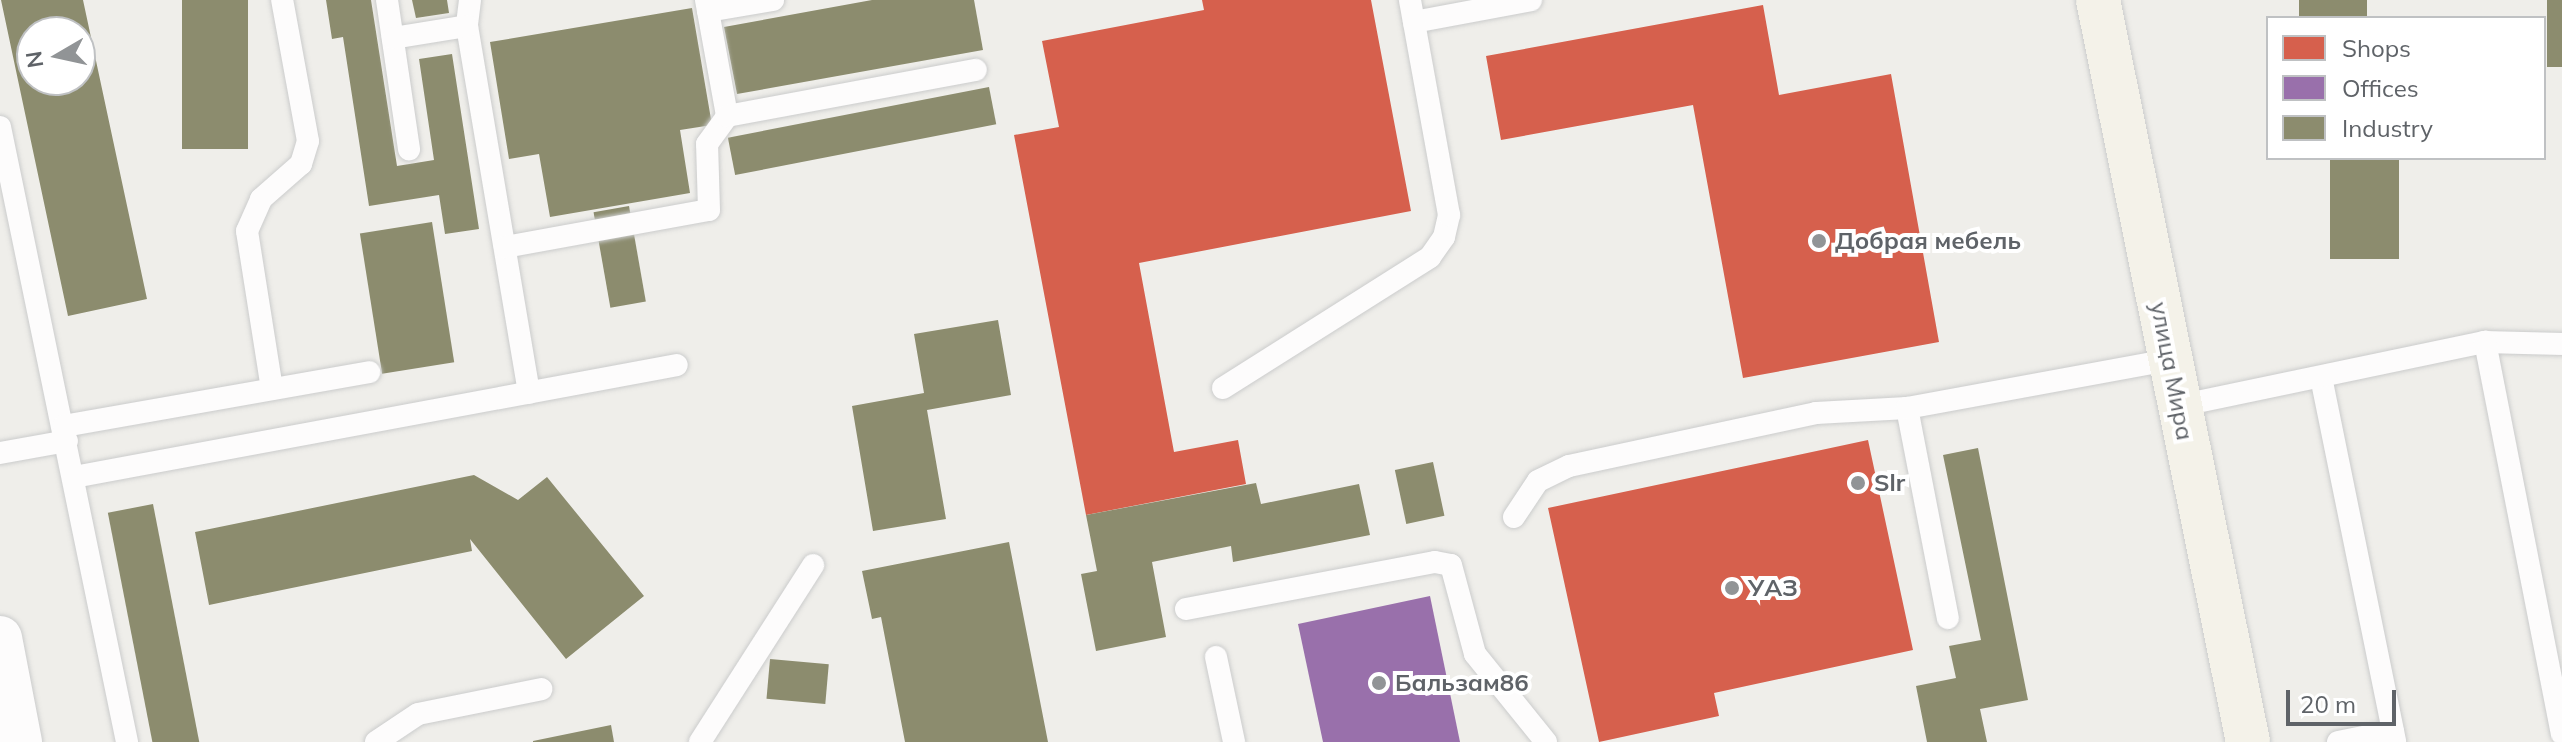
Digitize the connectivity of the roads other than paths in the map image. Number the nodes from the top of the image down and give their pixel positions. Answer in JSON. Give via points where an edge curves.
{"nodes":[{"id":1,"x":282,"y":0,"type":"edge"},
{"id":2,"x":387,"y":0,"type":"edge"},
{"id":3,"x":470,"y":0,"type":"edge"},
{"id":4,"x":773,"y":0,"type":"edge"},
{"id":5,"x":1531,"y":0,"type":"edge"},
{"id":6,"x":2098,"y":0,"type":"edge"},
{"id":7,"x":707,"y":6,"type":"edge"},
{"id":8,"x":1412,"y":11,"type":"edge"},
{"id":9,"x":467,"y":26,"type":"junction"},
{"id":10,"x":393,"y":38,"type":"junction"},
{"id":11,"x":976,"y":70,"type":"dead end"},
{"id":12,"x":727,"y":116,"type":"junction"},
{"id":13,"x":0,"y":127,"type":"edge"},
{"id":14,"x":409,"y":149,"type":"dead end"},
{"id":15,"x":505,"y":247,"type":"junction"},
{"id":16,"x":2485,"y":342,"type":"junction"},
{"id":17,"x":2562,"y":344,"type":"edge"},
{"id":18,"x":2169,"y":360,"type":"junction"},
{"id":19,"x":677,"y":365,"type":"dead end"},
{"id":20,"x":369,"y":372,"type":"dead end"},
{"id":21,"x":2321,"y":377,"type":"junction"},
{"id":22,"x":1223,"y":388,"type":"dead end"},
{"id":23,"x":272,"y":389,"type":"junction"},
{"id":24,"x":529,"y":393,"type":"junction"},
{"id":25,"x":2178,"y":406,"type":"junction"},
{"id":26,"x":1907,"y":408,"type":"junction"},
{"id":27,"x":66,"y":433,"type":"junction"},
{"id":28,"x":0,"y":453,"type":"edge"},
{"id":29,"x":74,"y":477,"type":"junction"},
{"id":30,"x":1514,"y":517,"type":"dead end"},
{"id":31,"x":813,"y":565,"type":"dead end"},
{"id":32,"x":1186,"y":609,"type":"dead end"},
{"id":33,"x":1948,"y":618,"type":"dead end"},
{"id":34,"x":0,"y":638,"type":"edge"},
{"id":35,"x":1216,"y":657,"type":"dead end"},
{"id":36,"x":542,"y":689,"type":"dead end"},
{"id":37,"x":2562,"y":734,"type":"edge"},
{"id":38,"x":2394,"y":736,"type":"edge"},
{"id":39,"x":20,"y":742,"type":"edge"},
{"id":40,"x":127,"y":742,"type":"edge"},
{"id":41,"x":376,"y":742,"type":"edge"},
{"id":42,"x":700,"y":742,"type":"edge"},
{"id":43,"x":1234,"y":742,"type":"edge"},
{"id":44,"x":1546,"y":742,"type":"edge"},
{"id":45,"x":2248,"y":742,"type":"edge"},
{"id":46,"x":2338,"y":742,"type":"edge"}],
"edges":[{"from":1,"to":23,"type":"lane","via":[[308,141],[301,164],[261,199],[247,231]]},
{"from":2,"to":10,"type":"lane"},
{"from":3,"to":9,"type":"lane"},
{"from":4,"to":7,"type":"lane"},
{"from":5,"to":8,"type":"lane"},
{"from":6,"to":18,"type":"main road","name":"улица Мира"},
{"from":7,"to":12,"type":"lane"},
{"from":8,"to":22,"type":"lane","via":[[1449,215],[1444,237],[1430,257]]},
{"from":9,"to":10,"type":"lane"},
{"from":9,"to":15,"type":"lane"},
{"from":10,"to":14,"type":"lane"},
{"from":11,"to":12,"type":"lane"},
{"from":12,"to":15,"type":"lane","via":[[707,144],[709,210]]},
{"from":13,"to":27,"type":"lane"},
{"from":15,"to":24,"type":"lane"},
{"from":16,"to":17,"type":"lane"},
{"from":16,"to":21,"type":"lane"},
{"from":16,"to":37,"type":"lane"},
{"from":18,"to":25,"type":"main road","name":"улица Мира"},
{"from":18,"to":26,"type":"lane"},
{"from":19,"to":24,"type":"lane"},
{"from":20,"to":23,"type":"lane"},
{"from":21,"to":25,"type":"lane"},
{"from":21,"to":38,"type":"lane"},
{"from":23,"to":27,"type":"lane"},
{"from":24,"to":29,"type":"lane"},
{"from":25,"to":45,"type":"main road","name":"улица Мира"},
{"from":26,"to":30,"type":"lane","via":[[1816,413],[1569,466],[1538,481]]},
{"from":26,"to":33,"type":"lane"},
{"from":27,"to":28,"type":"lane"},
{"from":27,"to":29,"type":"lane"},
{"from":29,"to":40,"type":"lane"},
{"from":31,"to":42,"type":"lane"},
{"from":32,"to":44,"type":"lane","via":[[1435,562],[1451,565],[1475,654]]},
{"from":34,"to":39,"type":"main road"},
{"from":35,"to":43,"type":"lane"},
{"from":36,"to":41,"type":"lane","via":[[418,714]]},
{"from":38,"to":46,"type":"lane"}]}
